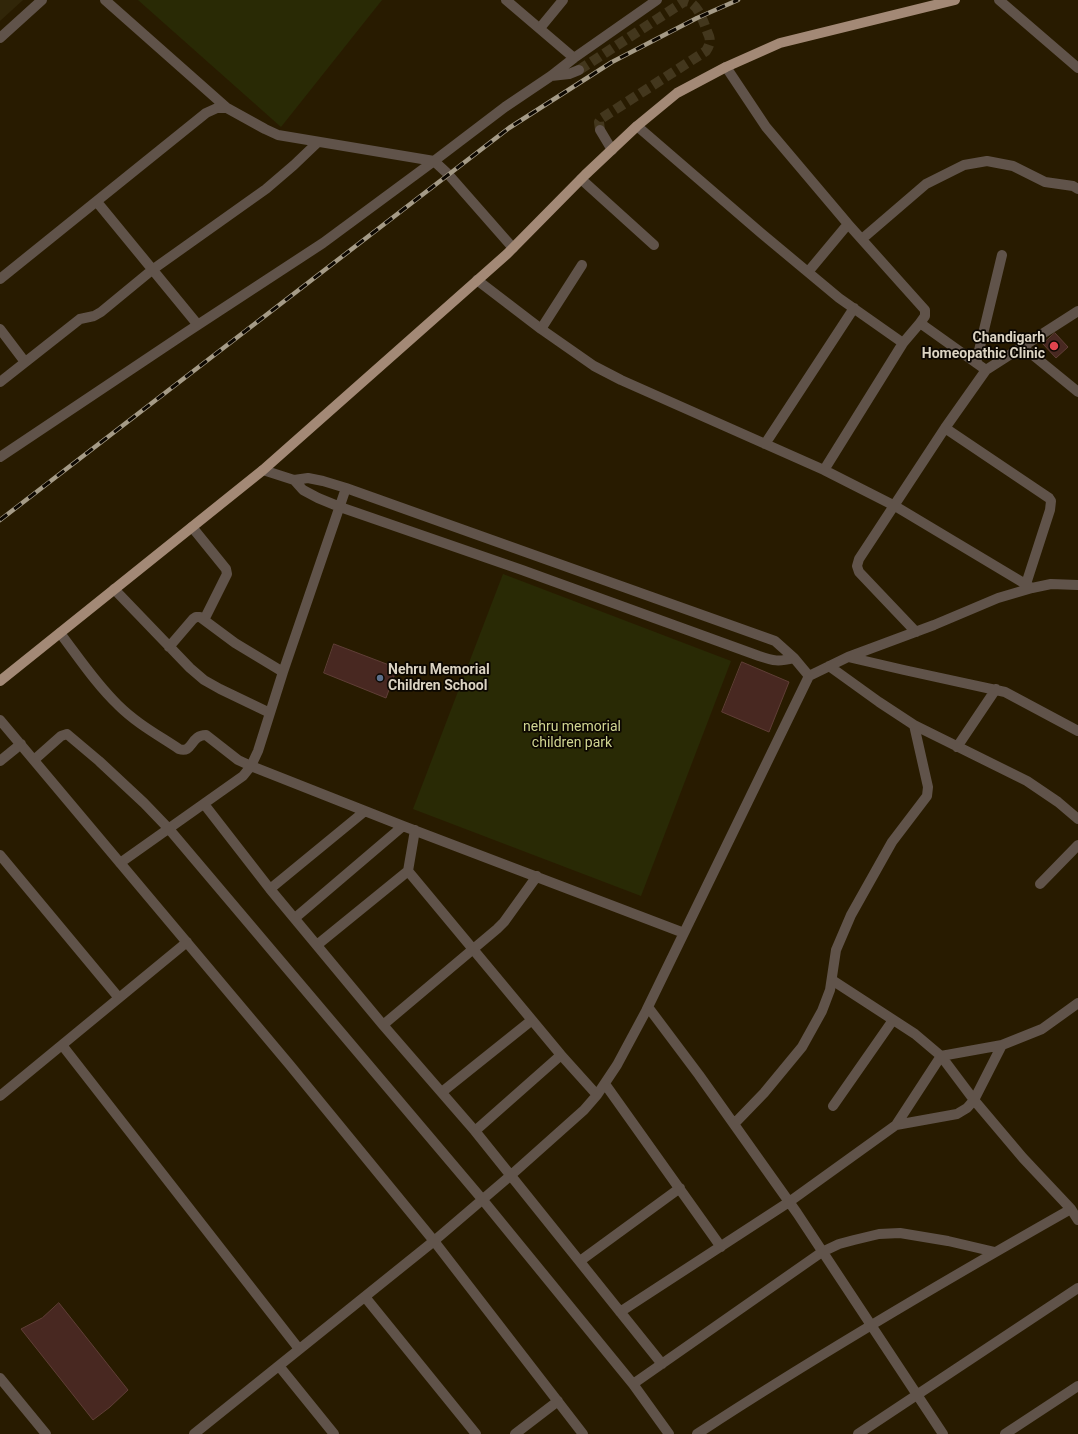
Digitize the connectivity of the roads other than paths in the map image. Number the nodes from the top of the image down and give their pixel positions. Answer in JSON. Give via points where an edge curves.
{"nodes":[{"id":1,"x":42,"y":0,"type":"edge"},
{"id":2,"x":105,"y":0,"type":"edge"},
{"id":3,"x":506,"y":0,"type":"edge"},
{"id":4,"x":563,"y":0,"type":"edge"},
{"id":5,"x":656,"y":0,"type":"edge"},
{"id":6,"x":955,"y":0,"type":"edge"},
{"id":7,"x":999,"y":0,"type":"edge"},
{"id":8,"x":540,"y":28,"type":"junction"},
{"id":9,"x":0,"y":38,"type":"edge"},
{"id":10,"x":574,"y":58,"type":"junction"},
{"id":11,"x":726,"y":67,"type":"junction"},
{"id":12,"x":1078,"y":68,"type":"edge"},
{"id":13,"x":579,"y":70,"type":"tunnel mouth"},
{"id":14,"x":551,"y":76,"type":"junction"},
{"id":15,"x":228,"y":108,"type":"junction"},
{"id":16,"x":637,"y":126,"type":"junction"},
{"id":17,"x":600,"y":130,"type":"dead end"},
{"id":18,"x":317,"y":143,"type":"junction"},
{"id":19,"x":612,"y":150,"type":"junction"},
{"id":20,"x":434,"y":161,"type":"junction"},
{"id":21,"x":581,"y":179,"type":"junction"},
{"id":22,"x":1078,"y":189,"type":"edge"},
{"id":23,"x":97,"y":202,"type":"junction"},
{"id":24,"x":848,"y":224,"type":"junction"},
{"id":25,"x":862,"y":239,"type":"junction"},
{"id":26,"x":654,"y":245,"type":"dead end"},
{"id":27,"x":513,"y":248,"type":"junction"},
{"id":28,"x":1002,"y":255,"type":"dead end"},
{"id":29,"x":582,"y":265,"type":"dead end"},
{"id":30,"x":152,"y":270,"type":"junction"},
{"id":31,"x":808,"y":272,"type":"junction"},
{"id":32,"x":0,"y":279,"type":"edge"},
{"id":33,"x":478,"y":280,"type":"junction"},
{"id":34,"x":854,"y":308,"type":"junction"},
{"id":35,"x":1078,"y":311,"type":"edge"},
{"id":36,"x":920,"y":323,"type":"junction"},
{"id":37,"x":198,"y":325,"type":"junction"},
{"id":38,"x":541,"y":329,"type":"junction"},
{"id":39,"x":0,"y":330,"type":"edge"},
{"id":40,"x":903,"y":343,"type":"junction"},
{"id":41,"x":1023,"y":347,"type":"junction"},
{"id":42,"x":26,"y":362,"type":"junction"},
{"id":43,"x":976,"y":363,"type":"junction"},
{"id":44,"x":986,"y":370,"type":"junction"},
{"id":45,"x":0,"y":382,"type":"edge"},
{"id":46,"x":1078,"y":392,"type":"edge"},
{"id":47,"x":945,"y":428,"type":"junction"},
{"id":48,"x":765,"y":444,"type":"junction"},
{"id":49,"x":0,"y":457,"type":"edge"},
{"id":50,"x":263,"y":470,"type":"junction"},
{"id":51,"x":824,"y":470,"type":"junction"},
{"id":52,"x":294,"y":480,"type":"junction"},
{"id":53,"x":346,"y":488,"type":"junction"},
{"id":54,"x":894,"y":506,"type":"junction"},
{"id":55,"x":340,"y":507,"type":"junction"},
{"id":56,"x":192,"y":526,"type":"junction"},
{"id":57,"x":528,"y":553,"type":"junction"},
{"id":58,"x":522,"y":570,"type":"junction"},
{"id":59,"x":1078,"y":585,"type":"edge"},
{"id":60,"x":1029,"y":586,"type":"junction"},
{"id":61,"x":114,"y":589,"type":"junction"},
{"id":62,"x":204,"y":620,"type":"junction"},
{"id":63,"x":916,"y":632,"type":"junction"},
{"id":64,"x":60,"y":633,"type":"junction"},
{"id":65,"x":169,"y":647,"type":"junction"},
{"id":66,"x":848,"y":657,"type":"junction"},
{"id":67,"x":794,"y":658,"type":"junction"},
{"id":68,"x":829,"y":666,"type":"junction"},
{"id":69,"x":284,"y":672,"type":"junction"},
{"id":70,"x":809,"y":676,"type":"junction"},
{"id":71,"x":0,"y":681,"type":"edge"},
{"id":72,"x":996,"y":689,"type":"junction"},
{"id":73,"x":270,"y":713,"type":"junction"},
{"id":74,"x":0,"y":720,"type":"edge"},
{"id":75,"x":914,"y":725,"type":"junction"},
{"id":76,"x":1076,"y":727,"type":"edge"},
{"id":77,"x":20,"y":744,"type":"junction"},
{"id":78,"x":957,"y":747,"type":"junction"},
{"id":79,"x":34,"y":760,"type":"junction"},
{"id":80,"x":0,"y":761,"type":"edge"},
{"id":81,"x":251,"y":766,"type":"junction"},
{"id":82,"x":204,"y":804,"type":"junction"},
{"id":83,"x":365,"y":811,"type":"junction"},
{"id":84,"x":1078,"y":819,"type":"edge"},
{"id":85,"x":403,"y":826,"type":"junction"},
{"id":86,"x":169,"y":829,"type":"junction"},
{"id":87,"x":415,"y":830,"type":"junction"},
{"id":88,"x":1078,"y":845,"type":"edge"},
{"id":89,"x":0,"y":855,"type":"edge"},
{"id":90,"x":120,"y":863,"type":"junction"},
{"id":91,"x":408,"y":870,"type":"junction"},
{"id":92,"x":537,"y":876,"type":"junction"},
{"id":93,"x":1040,"y":884,"type":"dead end"},
{"id":94,"x":270,"y":889,"type":"junction"},
{"id":95,"x":295,"y":918,"type":"junction"},
{"id":96,"x":684,"y":933,"type":"junction"},
{"id":97,"x":187,"y":942,"type":"junction"},
{"id":98,"x":317,"y":945,"type":"junction"},
{"id":99,"x":473,"y":950,"type":"junction"},
{"id":100,"x":832,"y":980,"type":"junction"},
{"id":101,"x":119,"y":998,"type":"junction"},
{"id":102,"x":1078,"y":1003,"type":"edge"},
{"id":103,"x":648,"y":1007,"type":"junction"},
{"id":104,"x":532,"y":1020,"type":"junction"},
{"id":105,"x":893,"y":1020,"type":"junction"},
{"id":106,"x":383,"y":1025,"type":"junction"},
{"id":107,"x":62,"y":1045,"type":"junction"},
{"id":108,"x":1002,"y":1045,"type":"junction"},
{"id":109,"x":561,"y":1055,"type":"junction"},
{"id":110,"x":941,"y":1056,"type":"junction"},
{"id":111,"x":605,"y":1084,"type":"junction"},
{"id":112,"x":442,"y":1092,"type":"junction"},
{"id":113,"x":597,"y":1095,"type":"junction"},
{"id":114,"x":0,"y":1096,"type":"edge"},
{"id":115,"x":974,"y":1100,"type":"junction"},
{"id":116,"x":833,"y":1106,"type":"dead end"},
{"id":117,"x":734,"y":1124,"type":"junction"},
{"id":118,"x":896,"y":1125,"type":"junction"},
{"id":119,"x":475,"y":1131,"type":"junction"},
{"id":120,"x":510,"y":1176,"type":"junction"},
{"id":121,"x":680,"y":1188,"type":"junction"},
{"id":122,"x":482,"y":1199,"type":"junction"},
{"id":123,"x":789,"y":1202,"type":"junction"},
{"id":124,"x":1071,"y":1209,"type":"junction"},
{"id":125,"x":1078,"y":1220,"type":"edge"},
{"id":126,"x":434,"y":1241,"type":"junction"},
{"id":127,"x":721,"y":1247,"type":"junction"},
{"id":128,"x":822,"y":1252,"type":"junction"},
{"id":129,"x":995,"y":1252,"type":"junction"},
{"id":130,"x":580,"y":1261,"type":"junction"},
{"id":131,"x":1078,"y":1288,"type":"edge"},
{"id":132,"x":365,"y":1297,"type":"junction"},
{"id":133,"x":620,"y":1312,"type":"junction"},
{"id":134,"x":870,"y":1325,"type":"junction"},
{"id":135,"x":299,"y":1349,"type":"junction"},
{"id":136,"x":662,"y":1364,"type":"junction"},
{"id":137,"x":279,"y":1366,"type":"junction"},
{"id":138,"x":0,"y":1378,"type":"edge"},
{"id":139,"x":633,"y":1384,"type":"junction"},
{"id":140,"x":1078,"y":1386,"type":"edge"},
{"id":141,"x":917,"y":1396,"type":"junction"},
{"id":142,"x":558,"y":1401,"type":"junction"},
{"id":143,"x":46,"y":1434,"type":"edge"},
{"id":144,"x":194,"y":1434,"type":"edge"},
{"id":145,"x":334,"y":1434,"type":"edge"},
{"id":146,"x":476,"y":1434,"type":"edge"},
{"id":147,"x":515,"y":1434,"type":"edge"},
{"id":148,"x":583,"y":1434,"type":"edge"},
{"id":149,"x":669,"y":1434,"type":"edge"},
{"id":150,"x":697,"y":1434,"type":"edge"},
{"id":151,"x":858,"y":1434,"type":"edge"},
{"id":152,"x":942,"y":1434,"type":"edge"},
{"id":153,"x":1006,"y":1434,"type":"edge"}],
"edges":[{"from":1,"to":9,"type":"street"},
{"from":2,"to":15,"type":"street"},
{"from":3,"to":8,"type":"street"},
{"from":4,"to":8,"type":"street"},
{"from":5,"to":10,"type":"street"},
{"from":6,"to":11,"type":"main road","via":[[780,43]]},
{"from":7,"to":12,"type":"street"},
{"from":8,"to":10,"type":"street"},
{"from":10,"to":14,"type":"street"},
{"from":11,"to":16,"type":"main road","via":[[677,93]]},
{"from":11,"to":24,"type":"street","via":[[766,127]]},
{"from":13,"to":14,"type":"street","via":[[570,74]]},
{"from":14,"to":20,"type":"street","via":[[504,107]]},
{"from":15,"to":18,"type":"street","via":[[265,130]]},
{"from":15,"to":23,"type":"street","via":[[217,108],[206,113]]},
{"from":16,"to":19,"type":"main road"},
{"from":16,"to":31,"type":"street"},
{"from":17,"to":19,"type":"street"},
{"from":18,"to":20,"type":"street"},
{"from":18,"to":30,"type":"street","via":[[266,189]]},
{"from":19,"to":21,"type":"main road"},
{"from":20,"to":27,"type":"street"},
{"from":20,"to":37,"type":"street","via":[[323,243]]},
{"from":21,"to":26,"type":"street"},
{"from":21,"to":27,"type":"main road"},
{"from":22,"to":25,"type":"street","via":[[1045,182],[1013,166],[987,161],[964,165],[926,184]]},
{"from":23,"to":30,"type":"street"},
{"from":23,"to":32,"type":"street"},
{"from":24,"to":25,"type":"street"},
{"from":24,"to":31,"type":"street"},
{"from":25,"to":36,"type":"street","via":[[925,310],[925,316]]},
{"from":27,"to":33,"type":"main road"},
{"from":28,"to":43,"type":"street"},
{"from":29,"to":38,"type":"street"},
{"from":30,"to":37,"type":"street"},
{"from":30,"to":42,"type":"street","via":[[101,312],[80,319]]},
{"from":31,"to":34,"type":"street"},
{"from":33,"to":38,"type":"street"},
{"from":33,"to":50,"type":"main road"},
{"from":34,"to":40,"type":"street"},
{"from":34,"to":48,"type":"street"},
{"from":35,"to":41,"type":"street"},
{"from":36,"to":40,"type":"street"},
{"from":36,"to":43,"type":"street"},
{"from":37,"to":49,"type":"street"},
{"from":38,"to":48,"type":"street","via":[[594,366],[621,380]]},
{"from":39,"to":42,"type":"street"},
{"from":40,"to":51,"type":"street"},
{"from":41,"to":44,"type":"street"},
{"from":41,"to":46,"type":"street"},
{"from":42,"to":45,"type":"street"},
{"from":43,"to":44,"type":"street"},
{"from":44,"to":47,"type":"street"},
{"from":47,"to":54,"type":"street"},
{"from":47,"to":60,"type":"street","via":[[1051,501]]},
{"from":48,"to":51,"type":"street"},
{"from":50,"to":52,"type":"street"},
{"from":50,"to":56,"type":"main road"},
{"from":51,"to":54,"type":"street"},
{"from":52,"to":53,"type":"street","via":[[308,478]]},
{"from":52,"to":55,"type":"street","via":[[303,490]]},
{"from":53,"to":55,"type":"street"},
{"from":53,"to":57,"type":"street"},
{"from":54,"to":60,"type":"street"},
{"from":54,"to":63,"type":"street","via":[[857,566],[859,572]]},
{"from":55,"to":58,"type":"street"},
{"from":55,"to":69,"type":"street"},
{"from":56,"to":61,"type":"main road"},
{"from":56,"to":62,"type":"street","via":[[226,569],[227,574]]},
{"from":57,"to":58,"type":"street"},
{"from":57,"to":67,"type":"street","via":[[775,641]]},
{"from":58,"to":67,"type":"street","via":[[772,660],[781,662]]},
{"from":59,"to":60,"type":"street"},
{"from":60,"to":63,"type":"street"},
{"from":61,"to":64,"type":"main road"},
{"from":61,"to":65,"type":"street"},
{"from":62,"to":65,"type":"street","via":[[196,617]]},
{"from":62,"to":69,"type":"street","via":[[235,643]]},
{"from":63,"to":66,"type":"street"},
{"from":64,"to":71,"type":"main road"},
{"from":64,"to":81,"type":"street","via":[[95,681],[141,724],[184,751],[194,739],[206,735],[238,760]]},
{"from":65,"to":73,"type":"street","via":[[204,680]]},
{"from":66,"to":68,"type":"street"},
{"from":66,"to":72,"type":"street"},
{"from":67,"to":70,"type":"street"},
{"from":68,"to":70,"type":"street"},
{"from":68,"to":75,"type":"street"},
{"from":69,"to":73,"type":"street"},
{"from":70,"to":96,"type":"street"},
{"from":72,"to":76,"type":"street"},
{"from":72,"to":78,"type":"street"},
{"from":73,"to":81,"type":"street"},
{"from":74,"to":77,"type":"street"},
{"from":75,"to":78,"type":"street"},
{"from":75,"to":100,"type":"street","via":[[928,787],[927,796],[892,842],[851,915],[836,950]]},
{"from":77,"to":79,"type":"street"},
{"from":77,"to":80,"type":"street"},
{"from":78,"to":84,"type":"street","via":[[1027,781]]},
{"from":79,"to":86,"type":"street","via":[[61,736],[67,734],[99,761]]},
{"from":79,"to":90,"type":"street"},
{"from":81,"to":82,"type":"street","via":[[243,776]]},
{"from":81,"to":83,"type":"street"},
{"from":82,"to":86,"type":"street"},
{"from":82,"to":94,"type":"street"},
{"from":83,"to":85,"type":"street"},
{"from":83,"to":94,"type":"street"},
{"from":85,"to":87,"type":"street"},
{"from":85,"to":95,"type":"street"},
{"from":86,"to":90,"type":"street"},
{"from":86,"to":122,"type":"street"},
{"from":87,"to":91,"type":"street"},
{"from":87,"to":92,"type":"street"},
{"from":88,"to":93,"type":"street"},
{"from":89,"to":101,"type":"street"},
{"from":90,"to":97,"type":"street"},
{"from":91,"to":98,"type":"street"},
{"from":91,"to":99,"type":"street"},
{"from":92,"to":96,"type":"street"},
{"from":92,"to":99,"type":"street","via":[[504,922]]},
{"from":94,"to":95,"type":"street"},
{"from":95,"to":98,"type":"street"},
{"from":96,"to":103,"type":"street"},
{"from":97,"to":101,"type":"street"},
{"from":97,"to":126,"type":"street"},
{"from":98,"to":106,"type":"street"},
{"from":99,"to":104,"type":"street"},
{"from":99,"to":106,"type":"street"},
{"from":100,"to":105,"type":"street"},
{"from":100,"to":117,"type":"street","via":[[822,1011],[802,1047],[742,1118]]},
{"from":101,"to":107,"type":"street"},
{"from":102,"to":108,"type":"street","via":[[1042,1029]]},
{"from":103,"to":111,"type":"street"},
{"from":103,"to":117,"type":"street"},
{"from":104,"to":109,"type":"street"},
{"from":104,"to":112,"type":"street"},
{"from":105,"to":110,"type":"street"},
{"from":105,"to":116,"type":"street"},
{"from":106,"to":112,"type":"street"},
{"from":107,"to":114,"type":"street"},
{"from":107,"to":135,"type":"street"},
{"from":108,"to":110,"type":"street"},
{"from":108,"to":115,"type":"street"},
{"from":109,"to":113,"type":"street"},
{"from":109,"to":119,"type":"street"},
{"from":110,"to":115,"type":"street"},
{"from":110,"to":118,"type":"street"},
{"from":111,"to":113,"type":"street"},
{"from":111,"to":121,"type":"street"},
{"from":112,"to":119,"type":"street"},
{"from":113,"to":120,"type":"street","via":[[584,1110]]},
{"from":115,"to":118,"type":"street","via":[[957,1114]]},
{"from":115,"to":124,"type":"street"},
{"from":117,"to":123,"type":"street"},
{"from":118,"to":123,"type":"street"},
{"from":119,"to":120,"type":"street"},
{"from":120,"to":122,"type":"street"},
{"from":120,"to":130,"type":"street"},
{"from":121,"to":127,"type":"street"},
{"from":121,"to":130,"type":"street"},
{"from":122,"to":126,"type":"street"},
{"from":122,"to":139,"type":"street"},
{"from":123,"to":127,"type":"street"},
{"from":123,"to":128,"type":"street"},
{"from":124,"to":125,"type":"street"},
{"from":124,"to":129,"type":"street"},
{"from":126,"to":132,"type":"street"},
{"from":126,"to":142,"type":"street"},
{"from":127,"to":133,"type":"street"},
{"from":128,"to":129,"type":"street","via":[[854,1240],[879,1234],[900,1233]]},
{"from":128,"to":134,"type":"street"},
{"from":128,"to":136,"type":"street"},
{"from":129,"to":134,"type":"street"},
{"from":130,"to":133,"type":"street"},
{"from":131,"to":141,"type":"street"},
{"from":132,"to":135,"type":"street"},
{"from":132,"to":146,"type":"street"},
{"from":133,"to":136,"type":"street"},
{"from":134,"to":141,"type":"street"},
{"from":134,"to":150,"type":"street"},
{"from":135,"to":137,"type":"street"},
{"from":136,"to":139,"type":"street"},
{"from":137,"to":144,"type":"street"},
{"from":137,"to":145,"type":"street"},
{"from":138,"to":143,"type":"street"},
{"from":139,"to":149,"type":"street"},
{"from":140,"to":153,"type":"street"},
{"from":141,"to":151,"type":"street"},
{"from":141,"to":152,"type":"street"},
{"from":142,"to":147,"type":"street"},
{"from":142,"to":148,"type":"street"}]}
